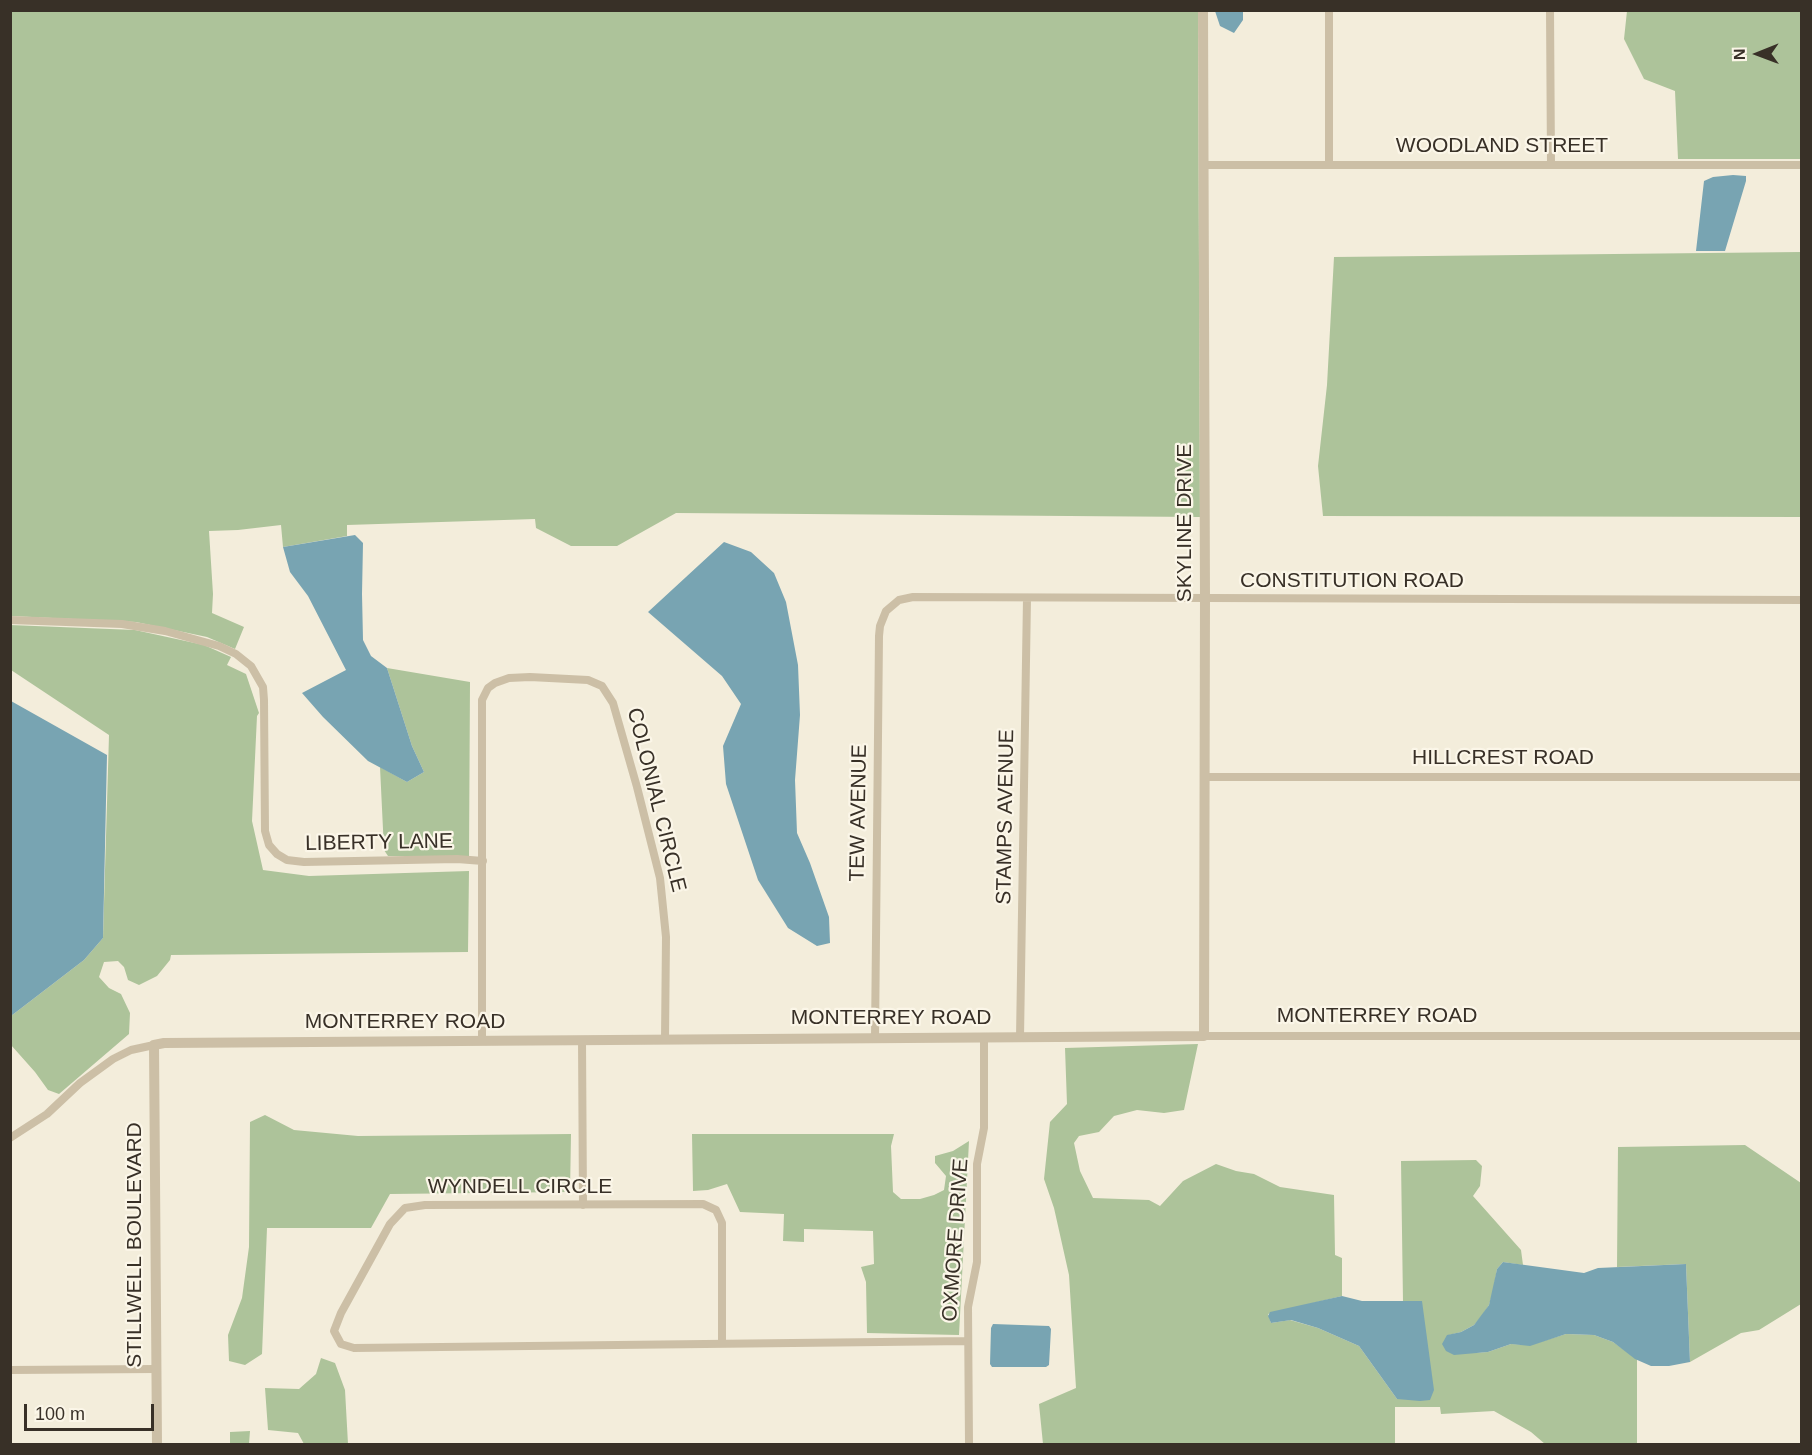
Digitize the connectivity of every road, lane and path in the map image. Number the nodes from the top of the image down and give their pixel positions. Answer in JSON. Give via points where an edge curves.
{"nodes":[{"id":1,"x":1203,"y":10,"type":"edge"},
{"id":2,"x":1329,"y":10,"type":"edge"},
{"id":3,"x":1550,"y":10,"type":"edge"},
{"id":4,"x":1329,"y":164,"type":"junction"},
{"id":5,"x":1551,"y":164,"type":"junction"},
{"id":6,"x":1203,"y":165,"type":"junction"},
{"id":7,"x":1802,"y":165,"type":"edge"},
{"id":8,"x":903,"y":598,"type":"joint"},
{"id":9,"x":1027,"y":598,"type":"junction"},
{"id":10,"x":1205,"y":598,"type":"junction"},
{"id":11,"x":1802,"y":600,"type":"edge"},
{"id":12,"x":10,"y":620,"type":"edge"},
{"id":13,"x":1205,"y":777,"type":"junction"},
{"id":14,"x":1802,"y":777,"type":"edge"},
{"id":15,"x":483,"y":861,"type":"junction"},
{"id":16,"x":1204,"y":1036,"type":"junction"},
{"id":17,"x":1802,"y":1036,"type":"edge"},
{"id":18,"x":1020,"y":1037,"type":"junction"},
{"id":19,"x":875,"y":1038,"type":"junction"},
{"id":20,"x":984,"y":1038,"type":"junction"},
{"id":21,"x":582,"y":1040,"type":"junction"},
{"id":22,"x":665,"y":1040,"type":"junction"},
{"id":23,"x":482,"y":1041,"type":"junction"},
{"id":24,"x":154,"y":1045,"type":"junction"},
{"id":25,"x":10,"y":1138,"type":"edge"},
{"id":26,"x":583,"y":1205,"type":"junction"},
{"id":27,"x":969,"y":1341,"type":"junction"},
{"id":28,"x":722,"y":1344,"type":"junction"},
{"id":29,"x":156,"y":1369,"type":"junction"},
{"id":30,"x":10,"y":1370,"type":"edge"},
{"id":31,"x":157,"y":1444,"type":"edge"},
{"id":32,"x":969,"y":1444,"type":"edge"}],
"edges":[{"from":1,"to":6,"type":"street","name":"SKYLINE DRIVE"},
{"from":2,"to":4,"type":"street"},
{"from":3,"to":5,"type":"street"},
{"from":4,"to":5,"type":"street","name":"WOODLAND STREET"},
{"from":4,"to":6,"type":"street","name":"WOODLAND STREET"},
{"from":5,"to":7,"type":"street","name":"WOODLAND STREET"},
{"from":6,"to":10,"type":"street","name":"SKYLINE DRIVE"},
{"from":8,"to":9,"type":"street","name":"CONSTITUTION ROAD"},
{"from":8,"to":19,"type":"street","name":"TEW AVENUE","via":[[889,607],[880,626]]},
{"from":9,"to":10,"type":"street","name":"CONSTITUTION ROAD"},
{"from":9,"to":18,"type":"street","name":"STAMPS AVENUE"},
{"from":10,"to":11,"type":"street","name":"CONSTITUTION ROAD"},
{"from":10,"to":13,"type":"street","name":"SKYLINE DRIVE"},
{"from":12,"to":15,"type":"street","name":"LIBERTY LANE","via":[[140,627],[206,641],[236,654],[251,666],[263,687],[265,831],[269,845],[286,860]]},
{"from":13,"to":14,"type":"street","name":"HILLCREST ROAD"},
{"from":13,"to":16,"type":"street","name":"SKYLINE DRIVE"},
{"from":15,"to":22,"type":"street","name":"COLONIAL CIRCLE","via":[[482,700],[486,691],[509,678],[585,679],[598,684],[613,703],[660,878],[666,937]]},
{"from":15,"to":23,"type":"street","name":"COLONIAL CIRCLE"},
{"from":16,"to":17,"type":"street","name":"MONTERREY ROAD"},
{"from":16,"to":18,"type":"street","name":"MONTERREY ROAD"},
{"from":18,"to":20,"type":"street","name":"MONTERREY ROAD"},
{"from":19,"to":20,"type":"street","name":"MONTERREY ROAD"},
{"from":19,"to":22,"type":"street","name":"MONTERREY ROAD"},
{"from":20,"to":27,"type":"street","name":"OXMORE DRIVE","via":[[984,1128],[977,1164],[977,1262],[968,1307]]},
{"from":21,"to":22,"type":"street","name":"MONTERREY ROAD"},
{"from":21,"to":23,"type":"street","name":"MONTERREY ROAD"},
{"from":21,"to":26,"type":"street"},
{"from":23,"to":24,"type":"street","name":"MONTERREY ROAD"},
{"from":24,"to":25,"type":"street","name":"MONTERREY ROAD","via":[[113,1059],[47,1114]]},
{"from":24,"to":29,"type":"street","name":"STILLWELL BOULEVARD"},
{"from":26,"to":28,"type":"street","name":"WYNDELL CIRCLE","via":[[703,1204],[716,1210],[722,1222]]},
{"from":26,"to":28,"type":"street","name":"WYNDELL CIRCLE","via":[[405,1208],[390,1224],[341,1313],[334,1331],[336,1338],[354,1348]]},
{"from":27,"to":28,"type":"street","name":"WYNDELL CIRCLE"},
{"from":27,"to":32,"type":"street","name":"OXMORE DRIVE"},
{"from":29,"to":30,"type":"street"},
{"from":29,"to":31,"type":"street","name":"STILLWELL BOULEVARD"}]}
